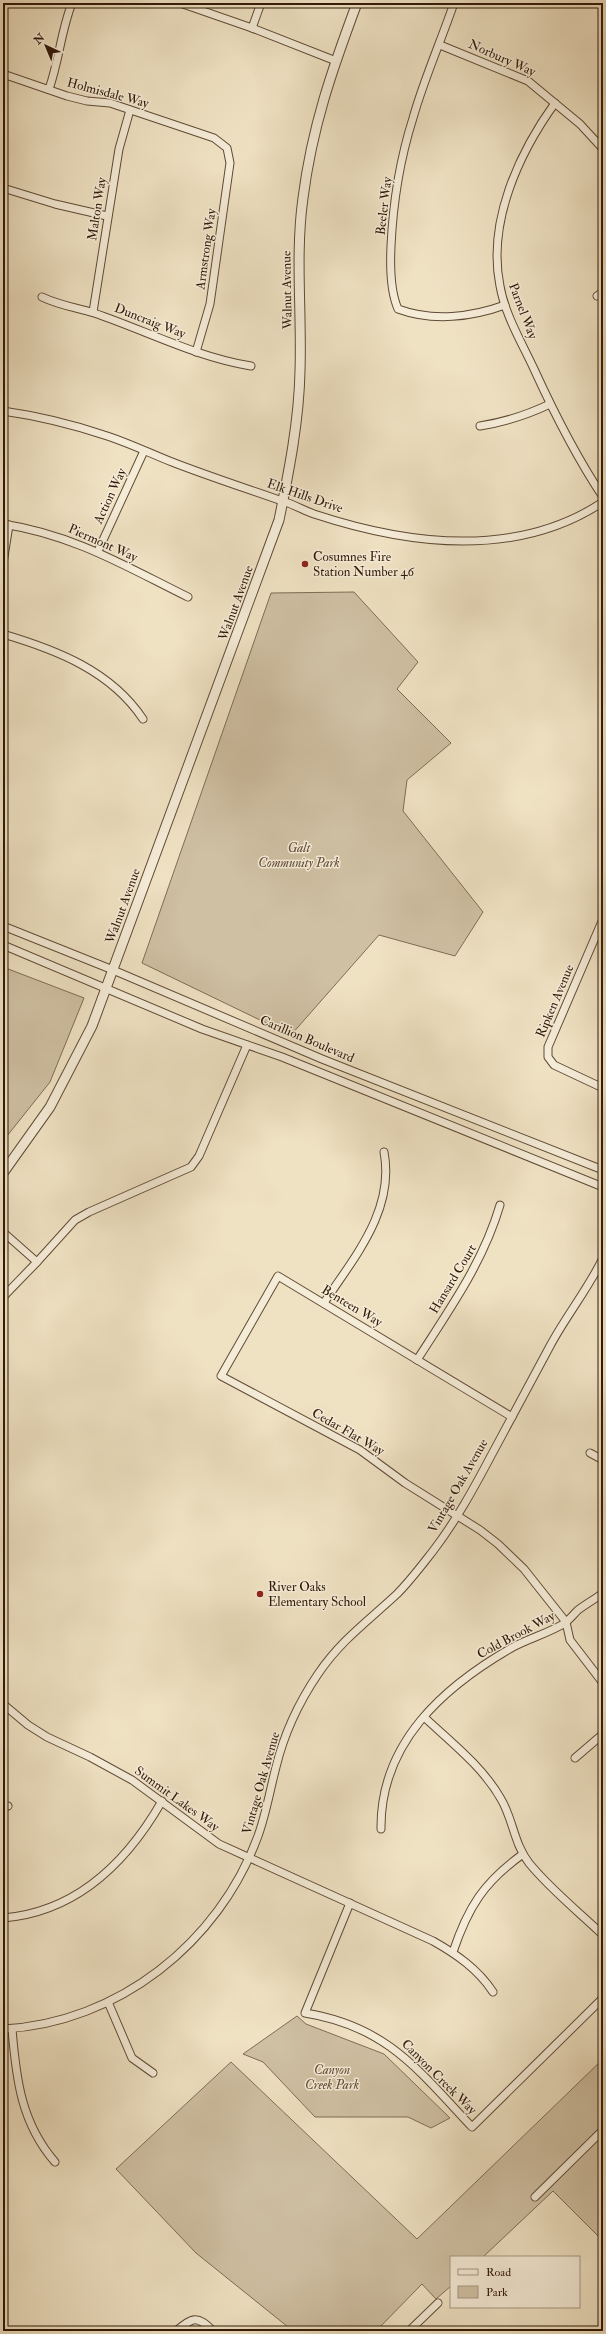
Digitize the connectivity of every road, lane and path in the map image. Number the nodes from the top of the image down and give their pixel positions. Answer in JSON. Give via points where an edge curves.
{"nodes":[{"id":1,"x":72,"y":3,"type":"edge"},
{"id":2,"x":180,"y":3,"type":"edge"},
{"id":3,"x":261,"y":3,"type":"edge"},
{"id":4,"x":357,"y":3,"type":"edge"},
{"id":5,"x":454,"y":3,"type":"edge"},
{"id":6,"x":252,"y":28,"type":"junction"},
{"id":7,"x":440,"y":45,"type":"junction"},
{"id":8,"x":336,"y":61,"type":"junction"},
{"id":9,"x":3,"y":74,"type":"edge"},
{"id":10,"x":49,"y":89,"type":"junction"},
{"id":11,"x":555,"y":103,"type":"junction"},
{"id":12,"x":130,"y":110,"type":"junction"},
{"id":13,"x":227,"y":148,"type":"joint"},
{"id":14,"x":603,"y":149,"type":"edge"},
{"id":15,"x":3,"y":188,"type":"edge"},
{"id":16,"x":107,"y":216,"type":"junction"},
{"id":17,"x":42,"y":296,"type":"dead end"},
{"id":18,"x":505,"y":305,"type":"junction"},
{"id":19,"x":93,"y":312,"type":"junction"},
{"id":20,"x":196,"y":352,"type":"junction"},
{"id":21,"x":251,"y":366,"type":"dead end"},
{"id":22,"x":550,"y":404,"type":"junction"},
{"id":23,"x":3,"y":412,"type":"edge"},
{"id":24,"x":480,"y":426,"type":"dead end"},
{"id":25,"x":144,"y":451,"type":"junction"},
{"id":26,"x":603,"y":497,"type":"edge"},
{"id":27,"x":283,"y":501,"type":"junction"},
{"id":28,"x":603,"y":502,"type":"edge"},
{"id":29,"x":6,"y":525,"type":"edge"},
{"id":30,"x":98,"y":551,"type":"junction"},
{"id":31,"x":3,"y":563,"type":"edge"},
{"id":32,"x":188,"y":597,"type":"dead end"},
{"id":33,"x":3,"y":634,"type":"edge"},
{"id":34,"x":143,"y":719,"type":"dead end"},
{"id":35,"x":603,"y":919,"type":"edge"},
{"id":36,"x":3,"y":926,"type":"edge"},
{"id":37,"x":3,"y":945,"type":"edge"},
{"id":38,"x":113,"y":970,"type":"junction"},
{"id":39,"x":106,"y":990,"type":"junction"},
{"id":40,"x":247,"y":1045,"type":"junction"},
{"id":41,"x":603,"y":1088,"type":"edge"},
{"id":42,"x":384,"y":1152,"type":"dead end"},
{"id":43,"x":603,"y":1170,"type":"edge"},
{"id":44,"x":3,"y":1173,"type":"edge"},
{"id":45,"x":603,"y":1187,"type":"edge"},
{"id":46,"x":500,"y":1206,"type":"dead end"},
{"id":47,"x":3,"y":1232,"type":"edge"},
{"id":48,"x":603,"y":1258,"type":"edge"},
{"id":49,"x":37,"y":1262,"type":"junction"},
{"id":50,"x":3,"y":1297,"type":"edge"},
{"id":51,"x":324,"y":1303,"type":"junction"},
{"id":52,"x":417,"y":1360,"type":"junction"},
{"id":53,"x":221,"y":1376,"type":"joint"},
{"id":54,"x":512,"y":1417,"type":"junction"},
{"id":55,"x":590,"y":1453,"type":"dead end"},
{"id":56,"x":603,"y":1460,"type":"edge"},
{"id":57,"x":458,"y":1516,"type":"junction"},
{"id":58,"x":603,"y":1592,"type":"edge"},
{"id":59,"x":566,"y":1622,"type":"junction"},
{"id":60,"x":603,"y":1683,"type":"edge"},
{"id":61,"x":3,"y":1704,"type":"edge"},
{"id":62,"x":424,"y":1717,"type":"junction"},
{"id":63,"x":603,"y":1734,"type":"edge"},
{"id":64,"x":575,"y":1758,"type":"dead end"},
{"id":65,"x":162,"y":1801,"type":"junction"},
{"id":66,"x":381,"y":1829,"type":"dead end"},
{"id":67,"x":522,"y":1854,"type":"junction"},
{"id":68,"x":250,"y":1858,"type":"junction"},
{"id":69,"x":350,"y":1903,"type":"junction"},
{"id":70,"x":3,"y":1918,"type":"edge"},
{"id":71,"x":603,"y":1935,"type":"edge"},
{"id":72,"x":453,"y":1952,"type":"junction"},
{"id":73,"x":493,"y":1992,"type":"dead end"},
{"id":74,"x":603,"y":1998,"type":"edge"},
{"id":75,"x":108,"y":2002,"type":"junction"},
{"id":76,"x":3,"y":2029,"type":"edge"},
{"id":77,"x":12,"y":2029,"type":"junction"},
{"id":78,"x":153,"y":2073,"type":"dead end"},
{"id":79,"x":603,"y":2130,"type":"edge"},
{"id":80,"x":56,"y":2162,"type":"dead end"},
{"id":81,"x":535,"y":2197,"type":"dead end"},
{"id":82,"x":438,"y":2303,"type":"dead end"},
{"id":83,"x":176,"y":2331,"type":"edge"},
{"id":84,"x":213,"y":2331,"type":"edge"},
{"id":85,"x":409,"y":2331,"type":"edge"}],
"edges":[{"from":1,"to":10,"type":"street"},
{"from":2,"to":6,"type":"street"},
{"from":3,"to":6,"type":"street"},
{"from":4,"to":8,"type":"street","name":"Walnut Avenue"},
{"from":5,"to":7,"type":"street","name":"Beeler Way"},
{"from":6,"to":8,"type":"street"},
{"from":7,"to":11,"type":"street","name":"Norbury Way","via":[[528,81]]},
{"from":7,"to":18,"type":"street","name":"Beeler Way","via":[[413,116],[400,166],[392,230],[394,300],[398,309],[426,316],[476,314]]},
{"from":8,"to":27,"type":"street","name":"Walnut Avenue","via":[[320,105],[302,200],[299,257],[300,372],[294,441]]},
{"from":9,"to":10,"type":"street","name":"Holmisdale Way"},
{"from":10,"to":12,"type":"street","name":"Holmisdale Way","via":[[87,101],[110,103]]},
{"from":11,"to":14,"type":"street","name":"Norbury Way","via":[[580,124]]},
{"from":11,"to":18,"type":"street","name":"Parnel Way","via":[[522,156],[502,218],[497,266]]},
{"from":12,"to":13,"type":"street","name":"Holmisdale Way","via":[[214,138]]},
{"from":12,"to":16,"type":"street","name":"Malton Way","via":[[119,149]]},
{"from":13,"to":20,"type":"street","name":"Armstrong Way","via":[[230,162],[210,304]]},
{"from":15,"to":16,"type":"street"},
{"from":16,"to":19,"type":"street","name":"Malton Way"},
{"from":17,"to":19,"type":"street","name":"Duncraig Way","via":[[59,305]]},
{"from":18,"to":22,"type":"street","name":"Parnel Way"},
{"from":19,"to":20,"type":"street","name":"Duncraig Way"},
{"from":20,"to":21,"type":"street","name":"Duncraig Way","via":[[231,363]]},
{"from":22,"to":24,"type":"street","via":[[528,415]]},
{"from":22,"to":26,"type":"street","name":"Parnel Way","via":[[578,460]]},
{"from":23,"to":25,"type":"street","name":"Elk Hills Drive","via":[[72,425]]},
{"from":25,"to":27,"type":"street","name":"Elk Hills Drive","via":[[226,484]]},
{"from":25,"to":30,"type":"street","name":"Action Way"},
{"from":27,"to":28,"type":"street","name":"Elk Hills Drive","via":[[314,514],[364,528],[423,538],[470,542],[501,540],[549,529],[586,513]]},
{"from":27,"to":38,"type":"street","name":"Walnut Avenue","via":[[267,556]]},
{"from":29,"to":30,"type":"street","name":"Piermont Way","via":[[68,539]]},
{"from":29,"to":31,"type":"street"},
{"from":30,"to":32,"type":"street","name":"Piermont Way"},
{"from":33,"to":34,"type":"street","via":[[65,655],[88,668],[127,698]]},
{"from":35,"to":41,"type":"street","name":"Ripken Avenue","via":[[548,1047],[548,1057],[554,1065]]},
{"from":36,"to":38,"type":"street","name":"Carillion Boulevard"},
{"from":37,"to":39,"type":"street","name":"Carillion Boulevard"},
{"from":38,"to":39,"type":"street","name":"Walnut Avenue"},
{"from":38,"to":43,"type":"street","name":"Carillion Boulevard","via":[[322,1059]]},
{"from":39,"to":40,"type":"street","name":"Carillion Boulevard"},
{"from":39,"to":44,"type":"street","name":"Walnut Avenue","via":[[73,1067],[50,1107]]},
{"from":40,"to":45,"type":"street","name":"Carillion Boulevard"},
{"from":40,"to":49,"type":"street","via":[[199,1156],[191,1167],[75,1220]]},
{"from":42,"to":51,"type":"street","via":[[387,1180],[379,1216]]},
{"from":46,"to":52,"type":"street","name":"Hansard Court","via":[[494,1228],[480,1260]]},
{"from":47,"to":49,"type":"street"},
{"from":48,"to":54,"type":"street","name":"Vintage Oak Avenue","via":[[554,1339]]},
{"from":49,"to":50,"type":"street"},
{"from":51,"to":52,"type":"street","name":"Benteen Way"},
{"from":51,"to":53,"type":"street","name":"Benteen Way","via":[[278,1276]]},
{"from":52,"to":54,"type":"street","name":"Benteen Way"},
{"from":53,"to":57,"type":"street","name":"Cedar Flat Way","via":[[360,1450],[405,1483]]},
{"from":54,"to":57,"type":"street","name":"Vintage Oak Avenue"},
{"from":55,"to":56,"type":"street"},
{"from":57,"to":59,"type":"street","name":"Cedar Flat Way","via":[[480,1530],[511,1556]]},
{"from":57,"to":68,"type":"street","name":"Vintage Oak Avenue","via":[[407,1583],[347,1637],[318,1674],[285,1738]]},
{"from":58,"to":59,"type":"street","name":"Cold Brook Way"},
{"from":59,"to":60,"type":"street","via":[[570,1640]]},
{"from":59,"to":62,"type":"street","name":"Cold Brook Way","via":[[514,1646],[480,1667],[450,1690]]},
{"from":61,"to":65,"type":"street","name":"Summit Lakes Way","via":[[47,1737],[111,1768]]},
{"from":62,"to":66,"type":"street","name":"Cold Brook Way","via":[[403,1742],[390,1769],[382,1798]]},
{"from":62,"to":67,"type":"street","via":[[494,1786],[508,1814]]},
{"from":63,"to":64,"type":"street"},
{"from":65,"to":68,"type":"street","name":"Summit Lakes Way","via":[[207,1836]]},
{"from":65,"to":70,"type":"street","via":[[140,1838],[102,1877],[85,1889],[50,1906]]},
{"from":67,"to":71,"type":"street","via":[[535,1870]]},
{"from":67,"to":72,"type":"street","via":[[497,1874],[478,1896],[463,1924]]},
{"from":68,"to":69,"type":"street","name":"Summit Lakes Way"},
{"from":68,"to":75,"type":"street","name":"Vintage Oak Avenue","via":[[224,1903],[191,1943],[152,1976]]},
{"from":69,"to":72,"type":"street","name":"Summit Lakes Way"},
{"from":69,"to":74,"type":"street","name":"Canyon Creek Way","via":[[305,2013],[346,2022],[381,2039],[411,2063],[472,2127]]},
{"from":72,"to":73,"type":"street","name":"Summit Lakes Way","via":[[477,1972]]},
{"from":75,"to":77,"type":"street","name":"Vintage Oak Avenue","via":[[60,2020]]},
{"from":75,"to":78,"type":"street","via":[[132,2058]]},
{"from":76,"to":77,"type":"street","name":"Vintage Oak Avenue"},
{"from":77,"to":80,"type":"street","via":[[18,2089],[24,2110],[37,2138]]},
{"from":79,"to":81,"type":"street"},
{"from":82,"to":85,"type":"street"},
{"from":83,"to":84,"type":"street","via":[[189,2320],[197,2319]]}]}
